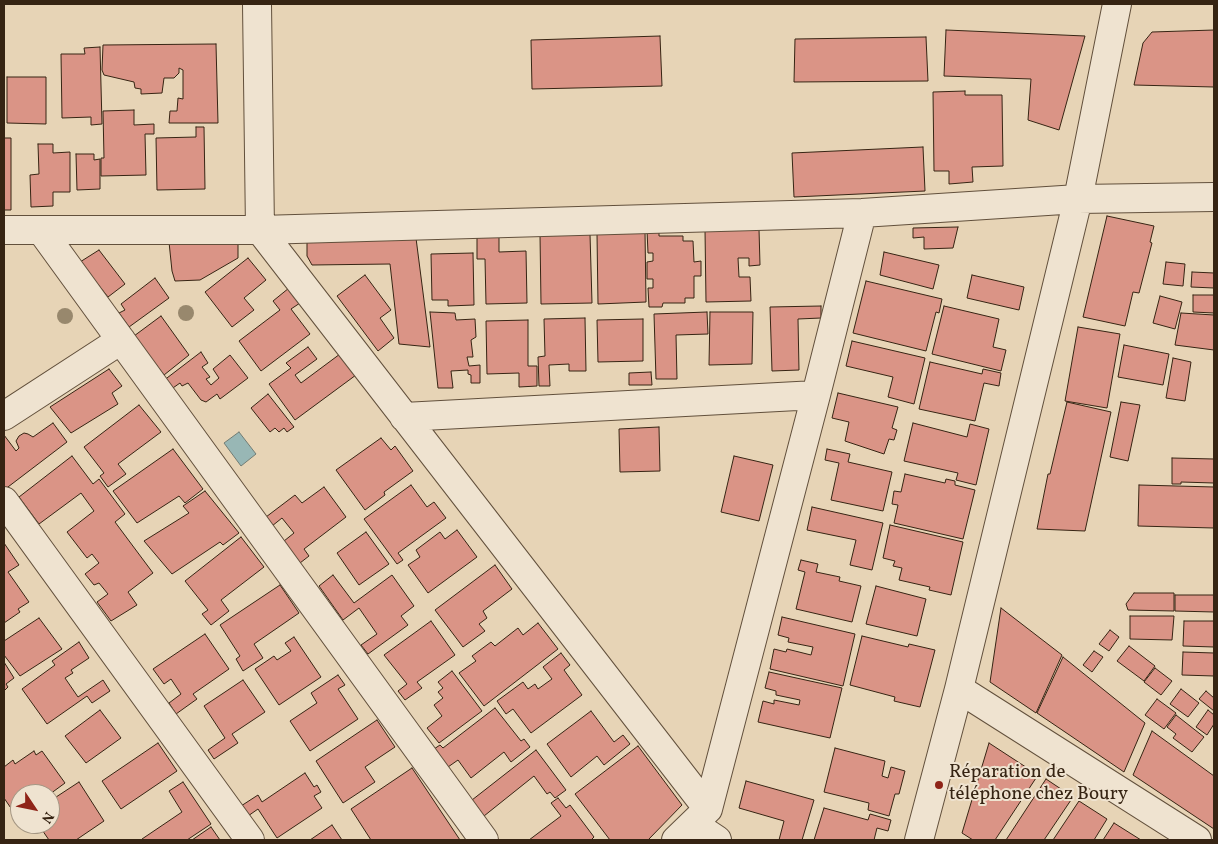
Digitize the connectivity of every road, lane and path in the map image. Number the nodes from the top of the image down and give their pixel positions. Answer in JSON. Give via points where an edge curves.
{"nodes":[{"id":1,"x":257,"y":4,"type":"edge"},
{"id":2,"x":1117,"y":4,"type":"edge"},
{"id":3,"x":1214,"y":197,"type":"edge"},
{"id":4,"x":1078,"y":199,"type":"junction"},
{"id":5,"x":862,"y":213,"type":"junction"},
{"id":6,"x":4,"y":230,"type":"edge"},
{"id":7,"x":41,"y":230,"type":"junction"},
{"id":8,"x":260,"y":230,"type":"junction"},
{"id":9,"x":121,"y":340,"type":"junction"},
{"id":10,"x":816,"y":395,"type":"junction"},
{"id":11,"x":4,"y":416,"type":"edge"},
{"id":12,"x":404,"y":417,"type":"junction"},
{"id":13,"x":4,"y":501,"type":"edge"},
{"id":14,"x":959,"y":689,"type":"junction"},
{"id":15,"x":692,"y":824,"type":"edge"},
{"id":16,"x":250,"y":840,"type":"edge"},
{"id":17,"x":484,"y":840,"type":"edge"},
{"id":18,"x":717,"y":840,"type":"edge"},
{"id":19,"x":919,"y":840,"type":"edge"},
{"id":20,"x":1197,"y":840,"type":"edge"}],
"edges":[{"from":1,"to":8,"type":"street"},
{"from":2,"to":4,"type":"street"},
{"from":3,"to":4,"type":"street"},
{"from":4,"to":5,"type":"street"},
{"from":4,"to":14,"type":"street"},
{"from":5,"to":8,"type":"street"},
{"from":5,"to":10,"type":"street"},
{"from":6,"to":7,"type":"street"},
{"from":7,"to":8,"type":"street"},
{"from":7,"to":9,"type":"street"},
{"from":8,"to":12,"type":"street"},
{"from":9,"to":11,"type":"street"},
{"from":9,"to":17,"type":"street"},
{"from":10,"to":12,"type":"street"},
{"from":10,"to":15,"type":"street"},
{"from":12,"to":15,"type":"street"},
{"from":13,"to":16,"type":"street"},
{"from":14,"to":19,"type":"street"},
{"from":14,"to":20,"type":"street"},
{"from":15,"to":18,"type":"street"}]}
